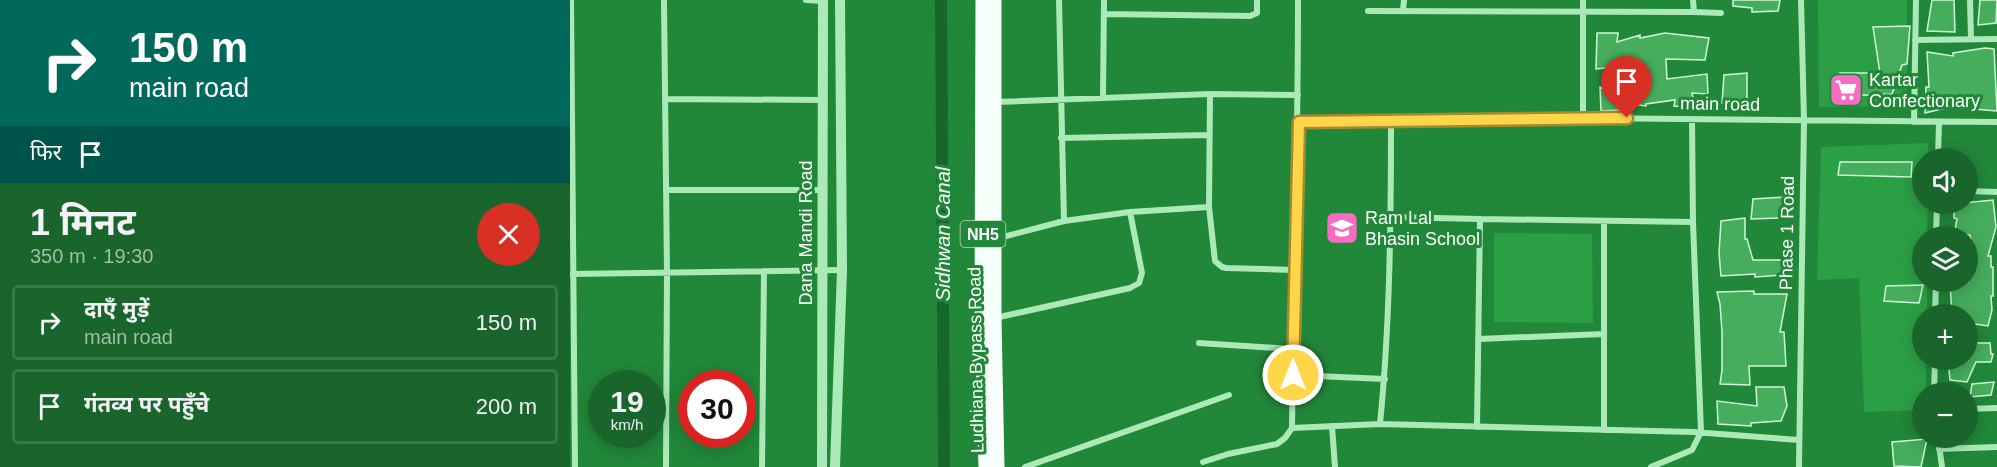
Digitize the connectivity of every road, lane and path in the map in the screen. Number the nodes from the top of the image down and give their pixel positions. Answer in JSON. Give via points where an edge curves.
{"nodes":[{"id":1,"x":571,"y":0,"type":"edge"},
{"id":2,"x":664,"y":0,"type":"edge"},
{"id":3,"x":806,"y":0,"type":"edge"},
{"id":4,"x":823,"y":0,"type":"edge"},
{"id":5,"x":840,"y":0,"type":"edge"},
{"id":6,"x":983,"y":0,"type":"edge"},
{"id":7,"x":994,"y":0,"type":"edge"},
{"id":8,"x":1059,"y":0,"type":"edge"},
{"id":9,"x":1104,"y":0,"type":"edge"},
{"id":10,"x":1257,"y":0,"type":"edge"},
{"id":11,"x":1298,"y":0,"type":"edge"},
{"id":12,"x":1404,"y":0,"type":"edge"},
{"id":13,"x":1583,"y":0,"type":"edge"},
{"id":14,"x":1694,"y":0,"type":"edge"},
{"id":15,"x":1802,"y":0,"type":"edge"},
{"id":16,"x":1916,"y":0,"type":"edge"},
{"id":17,"x":1970,"y":0,"type":"edge"},
{"id":18,"x":1403,"y":10,"type":"junction"},
{"id":19,"x":1368,"y":11,"type":"dead end"},
{"id":20,"x":1583,"y":12,"type":"junction"},
{"id":21,"x":1694,"y":12,"type":"junction"},
{"id":22,"x":1721,"y":13,"type":"dead end"},
{"id":23,"x":1104,"y":14,"type":"junction"},
{"id":24,"x":1971,"y":39,"type":"junction"},
{"id":25,"x":1997,"y":39,"type":"edge"},
{"id":26,"x":1916,"y":40,"type":"junction"},
{"id":27,"x":1210,"y":94,"type":"junction"},
{"id":28,"x":1298,"y":95,"type":"junction"},
{"id":29,"x":1103,"y":97,"type":"junction"},
{"id":30,"x":1060,"y":98,"type":"junction"},
{"id":31,"x":665,"y":99,"type":"junction"},
{"id":32,"x":823,"y":100,"type":"junction"},
{"id":33,"x":995,"y":102,"type":"junction"},
{"id":34,"x":1583,"y":118,"type":"junction"},
{"id":35,"x":1692,"y":119,"type":"junction"},
{"id":36,"x":1391,"y":120,"type":"junction"},
{"id":37,"x":1804,"y":120,"type":"junction"},
{"id":38,"x":1299,"y":122,"type":"junction"},
{"id":39,"x":1914,"y":122,"type":"junction"},
{"id":40,"x":1939,"y":122,"type":"junction"},
{"id":41,"x":1997,"y":122,"type":"edge"},
{"id":42,"x":1209,"y":135,"type":"junction"},
{"id":43,"x":1061,"y":138,"type":"junction"},
{"id":44,"x":1938,"y":148,"type":"edge"},
{"id":45,"x":666,"y":190,"type":"junction"},
{"id":46,"x":823,"y":190,"type":"junction"},
{"id":47,"x":1978,"y":191,"type":"edge"},
{"id":48,"x":1997,"y":192,"type":"edge"},
{"id":49,"x":1209,"y":207,"type":"junction"},
{"id":50,"x":1130,"y":212,"type":"junction"},
{"id":51,"x":1391,"y":218,"type":"junction"},
{"id":52,"x":1480,"y":219,"type":"junction"},
{"id":53,"x":1064,"y":221,"type":"junction"},
{"id":54,"x":1604,"y":221,"type":"junction"},
{"id":55,"x":1693,"y":222,"type":"junction"},
{"id":56,"x":994,"y":239,"type":"junction"},
{"id":57,"x":823,"y":270,"type":"junction"},
{"id":58,"x":842,"y":270,"type":"junction"},
{"id":59,"x":1294,"y":270,"type":"junction"},
{"id":60,"x":764,"y":271,"type":"junction"},
{"id":61,"x":667,"y":272,"type":"junction"},
{"id":62,"x":571,"y":274,"type":"edge"},
{"id":63,"x":994,"y":319,"type":"junction"},
{"id":64,"x":1604,"y":334,"type":"junction"},
{"id":65,"x":1478,"y":339,"type":"junction"},
{"id":66,"x":1199,"y":343,"type":"dead end"},
{"id":67,"x":1293,"y":349,"type":"junction"},
{"id":68,"x":1293,"y":375,"type":"junction"},
{"id":69,"x":1385,"y":379,"type":"junction"},
{"id":70,"x":1229,"y":395,"type":"dead end"},
{"id":71,"x":1997,"y":408,"type":"edge"},
{"id":72,"x":1978,"y":409,"type":"edge"},
{"id":73,"x":1380,"y":424,"type":"junction"},
{"id":74,"x":1332,"y":426,"type":"junction"},
{"id":75,"x":1477,"y":427,"type":"junction"},
{"id":76,"x":1292,"y":428,"type":"junction"},
{"id":77,"x":1604,"y":430,"type":"junction"},
{"id":78,"x":1701,"y":432,"type":"junction"},
{"id":79,"x":1799,"y":440,"type":"junction"},
{"id":80,"x":1997,"y":447,"type":"edge"},
{"id":81,"x":1939,"y":449,"type":"joint"},
{"id":82,"x":1203,"y":462,"type":"dead end"},
{"id":83,"x":1662,"y":465,"type":"edge"},
{"id":84,"x":575,"y":467,"type":"edge"},
{"id":85,"x":666,"y":467,"type":"edge"},
{"id":86,"x":762,"y":467,"type":"edge"},
{"id":87,"x":822,"y":467,"type":"edge"},
{"id":88,"x":835,"y":467,"type":"edge"},
{"id":89,"x":986,"y":467,"type":"edge"},
{"id":90,"x":997,"y":467,"type":"edge"},
{"id":91,"x":1025,"y":467,"type":"edge"},
{"id":92,"x":1335,"y":467,"type":"edge"},
{"id":93,"x":1651,"y":467,"type":"edge"},
{"id":94,"x":1799,"y":467,"type":"edge"},
{"id":95,"x":1942,"y":467,"type":"edge"}],
"edges":[{"from":1,"to":62,"type":"street"},
{"from":2,"to":31,"type":"street"},
{"from":3,"to":4,"type":"street"},
{"from":4,"to":32,"type":"street","name":"Dana Mandi Road"},
{"from":5,"to":58,"type":"street"},
{"from":6,"to":89,"type":"highway","name":"Ludhiana Bypass Road","number":"NH5","via":[[982,321]]},
{"from":7,"to":33,"type":"highway","name":"Ludhiana Bypass Road","number":"NH5"},
{"from":8,"to":30,"type":"street"},
{"from":9,"to":23,"type":"street"},
{"from":10,"to":23,"type":"street","via":[[1257,13],[1250,16]]},
{"from":11,"to":28,"type":"street"},
{"from":12,"to":18,"type":"street"},
{"from":13,"to":20,"type":"street"},
{"from":14,"to":21,"type":"street"},
{"from":15,"to":37,"type":"street","name":"Phase 1 Road"},
{"from":16,"to":26,"type":"street"},
{"from":17,"to":24,"type":"street"},
{"from":18,"to":19,"type":"street"},
{"from":18,"to":20,"type":"street"},
{"from":20,"to":21,"type":"street"},
{"from":20,"to":34,"type":"street"},
{"from":21,"to":22,"type":"street"},
{"from":23,"to":29,"type":"street"},
{"from":24,"to":25,"type":"street"},
{"from":24,"to":26,"type":"street"},
{"from":26,"to":39,"type":"street"},
{"from":27,"to":28,"type":"street"},
{"from":27,"to":29,"type":"street"},
{"from":27,"to":42,"type":"street"},
{"from":28,"to":38,"type":"street"},
{"from":29,"to":30,"type":"street"},
{"from":30,"to":33,"type":"street"},
{"from":30,"to":43,"type":"street"},
{"from":31,"to":32,"type":"street"},
{"from":31,"to":45,"type":"street"},
{"from":32,"to":46,"type":"street","name":"Dana Mandi Road"},
{"from":33,"to":56,"type":"highway","name":"Ludhiana Bypass Road","number":"NH5"},
{"from":34,"to":35,"type":"street","name":"main road"},
{"from":34,"to":36,"type":"street","name":"main road"},
{"from":35,"to":37,"type":"street","name":"main road"},
{"from":35,"to":55,"type":"street"},
{"from":36,"to":38,"type":"street","name":"main road"},
{"from":36,"to":51,"type":"street"},
{"from":37,"to":39,"type":"street","name":"main road"},
{"from":37,"to":79,"type":"street","name":"Phase 1 Road"},
{"from":38,"to":59,"type":"street"},
{"from":39,"to":40,"type":"street","name":"main road"},
{"from":40,"to":41,"type":"street","name":"main road"},
{"from":40,"to":44,"type":"street"},
{"from":42,"to":43,"type":"street"},
{"from":42,"to":49,"type":"street"},
{"from":43,"to":53,"type":"street"},
{"from":45,"to":46,"type":"street"},
{"from":45,"to":61,"type":"street"},
{"from":46,"to":57,"type":"street","name":"Dana Mandi Road"},
{"from":47,"to":48,"type":"street"},
{"from":49,"to":50,"type":"street"},
{"from":49,"to":59,"type":"street","via":[[1214,257],[1222,267]]},
{"from":50,"to":53,"type":"street"},
{"from":50,"to":63,"type":"street","via":[[1142,273],[1139,283]]},
{"from":51,"to":52,"type":"street"},
{"from":51,"to":69,"type":"street"},
{"from":52,"to":54,"type":"street"},
{"from":52,"to":65,"type":"street"},
{"from":53,"to":56,"type":"street"},
{"from":54,"to":55,"type":"street"},
{"from":54,"to":64,"type":"street"},
{"from":55,"to":78,"type":"street"},
{"from":56,"to":63,"type":"highway","name":"Ludhiana Bypass Road","number":"NH5"},
{"from":57,"to":58,"type":"street"},
{"from":57,"to":60,"type":"street"},
{"from":57,"to":87,"type":"street","name":"Dana Mandi Road"},
{"from":58,"to":88,"type":"street"},
{"from":59,"to":67,"type":"street"},
{"from":60,"to":61,"type":"street"},
{"from":60,"to":86,"type":"street"},
{"from":61,"to":62,"type":"street"},
{"from":61,"to":85,"type":"street"},
{"from":62,"to":84,"type":"street"},
{"from":63,"to":90,"type":"highway","name":"Ludhiana Bypass Road","number":"NH5"},
{"from":64,"to":65,"type":"street"},
{"from":64,"to":77,"type":"street"},
{"from":65,"to":75,"type":"street"},
{"from":66,"to":67,"type":"street"},
{"from":67,"to":68,"type":"street"},
{"from":68,"to":69,"type":"street"},
{"from":68,"to":76,"type":"street"},
{"from":69,"to":73,"type":"street"},
{"from":70,"to":91,"type":"street"},
{"from":71,"to":72,"type":"street"},
{"from":73,"to":74,"type":"street"},
{"from":73,"to":75,"type":"street"},
{"from":74,"to":76,"type":"street"},
{"from":74,"to":92,"type":"street"},
{"from":75,"to":77,"type":"street"},
{"from":76,"to":82,"type":"street","via":[[1277,444]]},
{"from":77,"to":78,"type":"street"},
{"from":78,"to":79,"type":"street"},
{"from":78,"to":83,"type":"street","via":[[1692,450]]},
{"from":79,"to":94,"type":"street","name":"Phase 1 Road"},
{"from":80,"to":81,"type":"street"},
{"from":81,"to":95,"type":"street"},
{"from":83,"to":93,"type":"street"}]}
